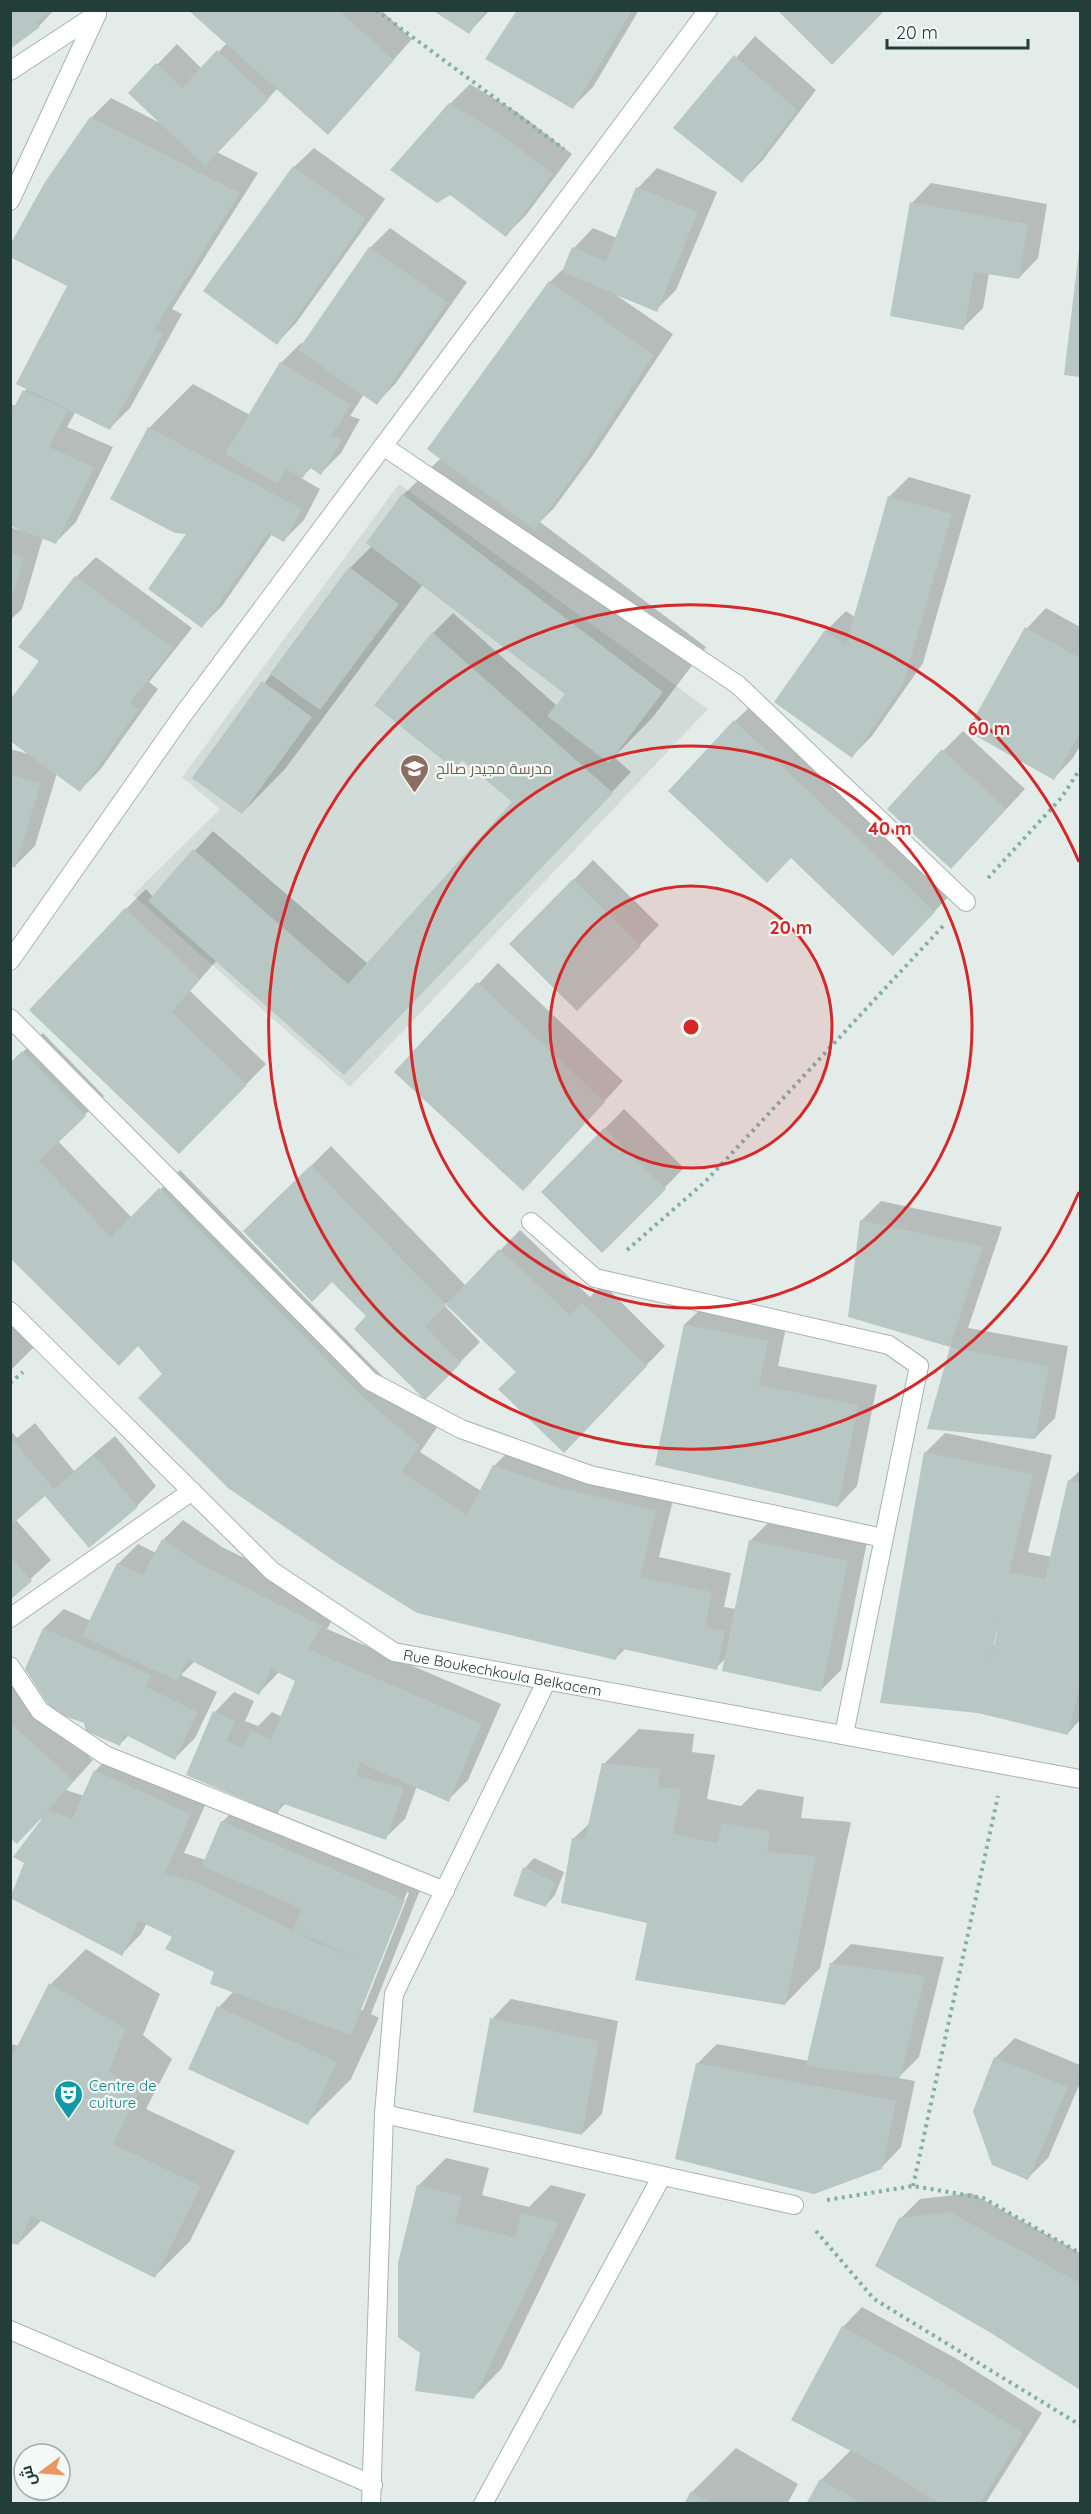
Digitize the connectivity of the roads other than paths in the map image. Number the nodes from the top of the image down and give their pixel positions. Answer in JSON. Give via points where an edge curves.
{"nodes":[{"id":1,"x":708,"y":10,"type":"edge"},
{"id":2,"x":99,"y":12,"type":"edge"},
{"id":3,"x":10,"y":70,"type":"edge"},
{"id":4,"x":10,"y":201,"type":"edge"},
{"id":5,"x":383,"y":446,"type":"junction"},
{"id":6,"x":966,"y":902,"type":"road end"},
{"id":7,"x":10,"y":962,"type":"edge"},
{"id":8,"x":10,"y":1018,"type":"edge"},
{"id":9,"x":531,"y":1222,"type":"dead end"},
{"id":10,"x":10,"y":1311,"type":"edge"},
{"id":11,"x":192,"y":1491,"type":"junction"},
{"id":12,"x":883,"y":1538,"type":"junction"},
{"id":13,"x":10,"y":1618,"type":"edge"},
{"id":14,"x":10,"y":1665,"type":"edge"},
{"id":15,"x":548,"y":1680,"type":"junction"},
{"id":16,"x":844,"y":1734,"type":"junction"},
{"id":17,"x":1080,"y":1779,"type":"edge"},
{"id":18,"x":445,"y":1890,"type":"junction"},
{"id":19,"x":384,"y":2114,"type":"junction"},
{"id":20,"x":662,"y":2176,"type":"junction"},
{"id":21,"x":794,"y":2205,"type":"road end"},
{"id":22,"x":10,"y":2330,"type":"edge"},
{"id":23,"x":373,"y":2485,"type":"junction"},
{"id":24,"x":371,"y":2504,"type":"edge"},
{"id":25,"x":483,"y":2504,"type":"edge"}],
"edges":[{"from":1,"to":5,"type":"street"},
{"from":2,"to":3,"type":"street"},
{"from":2,"to":4,"type":"street"},
{"from":5,"to":6,"type":"street","via":[[738,685]]},
{"from":5,"to":7,"type":"street","via":[[185,712]]},
{"from":8,"to":12,"type":"street","via":[[370,1381],[461,1429],[590,1476]]},
{"from":9,"to":12,"type":"street","via":[[595,1278],[889,1345],[918,1366]]},
{"from":10,"to":11,"type":"street","name":"Rue Boukechkoula Belkacem"},
{"from":11,"to":13,"type":"street"},
{"from":11,"to":15,"type":"street","name":"Rue Boukechkoula Belkacem","via":[[272,1571],[394,1652]]},
{"from":12,"to":16,"type":"street"},
{"from":14,"to":18,"type":"street","via":[[39,1711],[105,1755]]},
{"from":15,"to":16,"type":"street","name":"Rue Boukechkoula Belkacem"},
{"from":15,"to":18,"type":"street"},
{"from":16,"to":17,"type":"street","name":"Rue Boukechkoula Belkacem"},
{"from":18,"to":19,"type":"street","via":[[394,1994]]},
{"from":19,"to":20,"type":"street"},
{"from":19,"to":23,"type":"street"},
{"from":20,"to":21,"type":"street"},
{"from":20,"to":25,"type":"street"},
{"from":22,"to":23,"type":"street"},
{"from":23,"to":24,"type":"street"}]}
